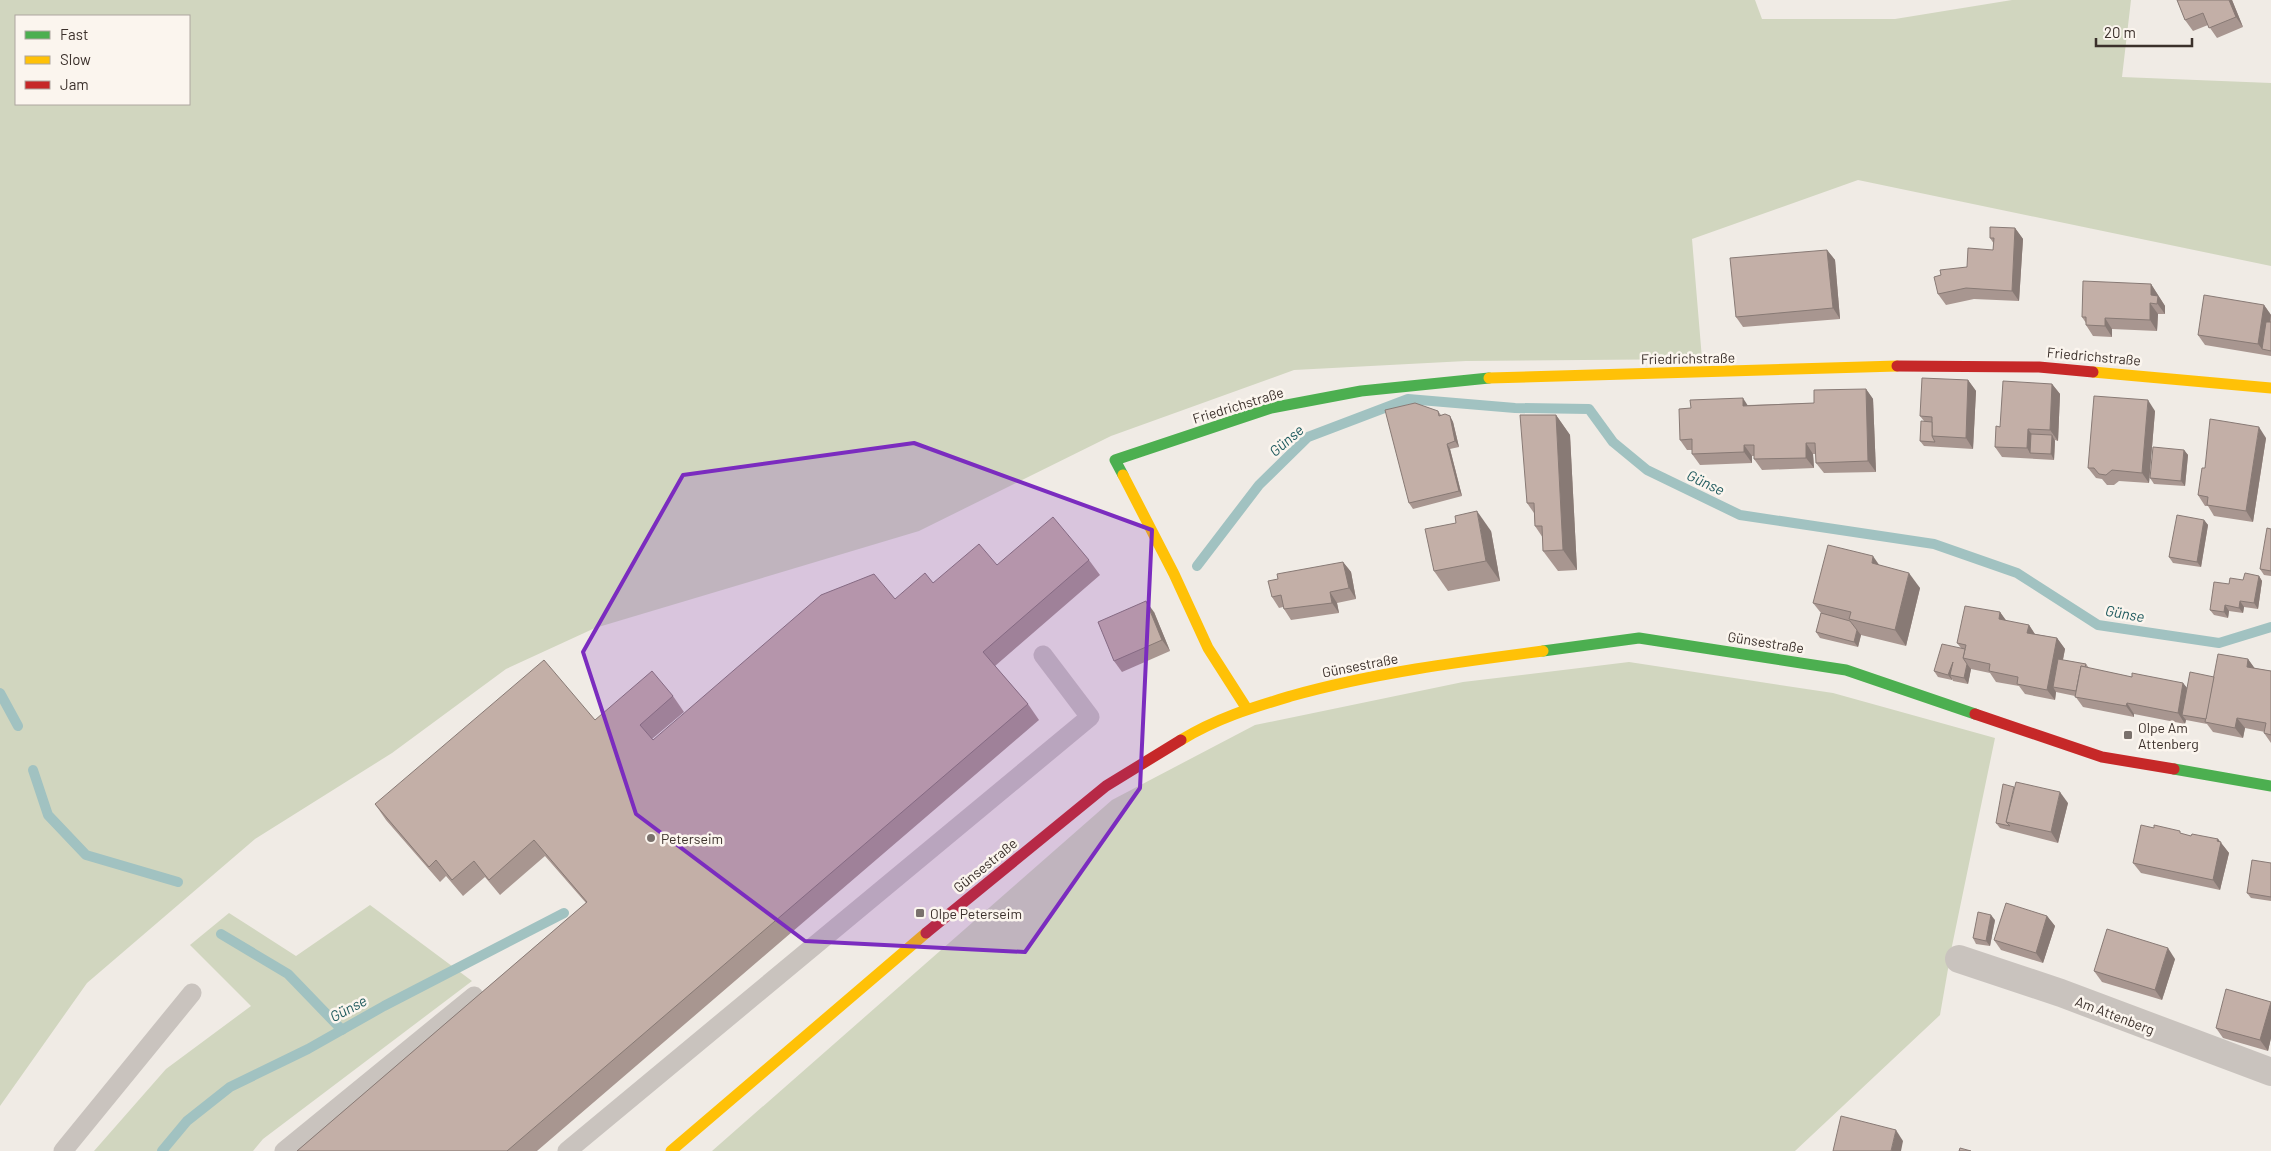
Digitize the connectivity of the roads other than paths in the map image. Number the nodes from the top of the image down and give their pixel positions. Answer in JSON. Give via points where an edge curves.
{"nodes":[{"id":1,"x":2271,"y":388,"type":"edge"},
{"id":2,"x":1044,"y":655,"type":"dead end"},
{"id":3,"x":1246,"y":709,"type":"junction"},
{"id":4,"x":2271,"y":786,"type":"edge"},
{"id":5,"x":1959,"y":960,"type":"dead end"},
{"id":6,"x":192,"y":994,"type":"dead end"},
{"id":7,"x":474,"y":996,"type":"edge"},
{"id":8,"x":2271,"y":1072,"type":"edge"},
{"id":9,"x":63,"y":1151,"type":"edge"},
{"id":10,"x":284,"y":1151,"type":"edge"},
{"id":11,"x":567,"y":1151,"type":"edge"},
{"id":12,"x":672,"y":1151,"type":"edge"}],
"edges":[{"from":1,"to":3,"type":"street","name":"Friedrichstraße","via":[[2039,367],[1939,365],[1471,378],[1360,391],[1271,408],[1115,460],[1208,648]]},
{"from":2,"to":11,"type":"lane","via":[[1090,717]]},
{"from":3,"to":4,"type":"street","name":"Günsestraße","via":[[1338,683],[1479,659],[1639,638],[1846,670],[2102,757]]},
{"from":3,"to":12,"type":"street","name":"Günsestraße","via":[[1209,723],[1106,786],[880,970]]},
{"from":5,"to":8,"type":"street","name":"Am Attenberg","via":[[2061,993]]},
{"from":6,"to":9,"type":"lane"},
{"from":7,"to":10,"type":"lane"}]}
